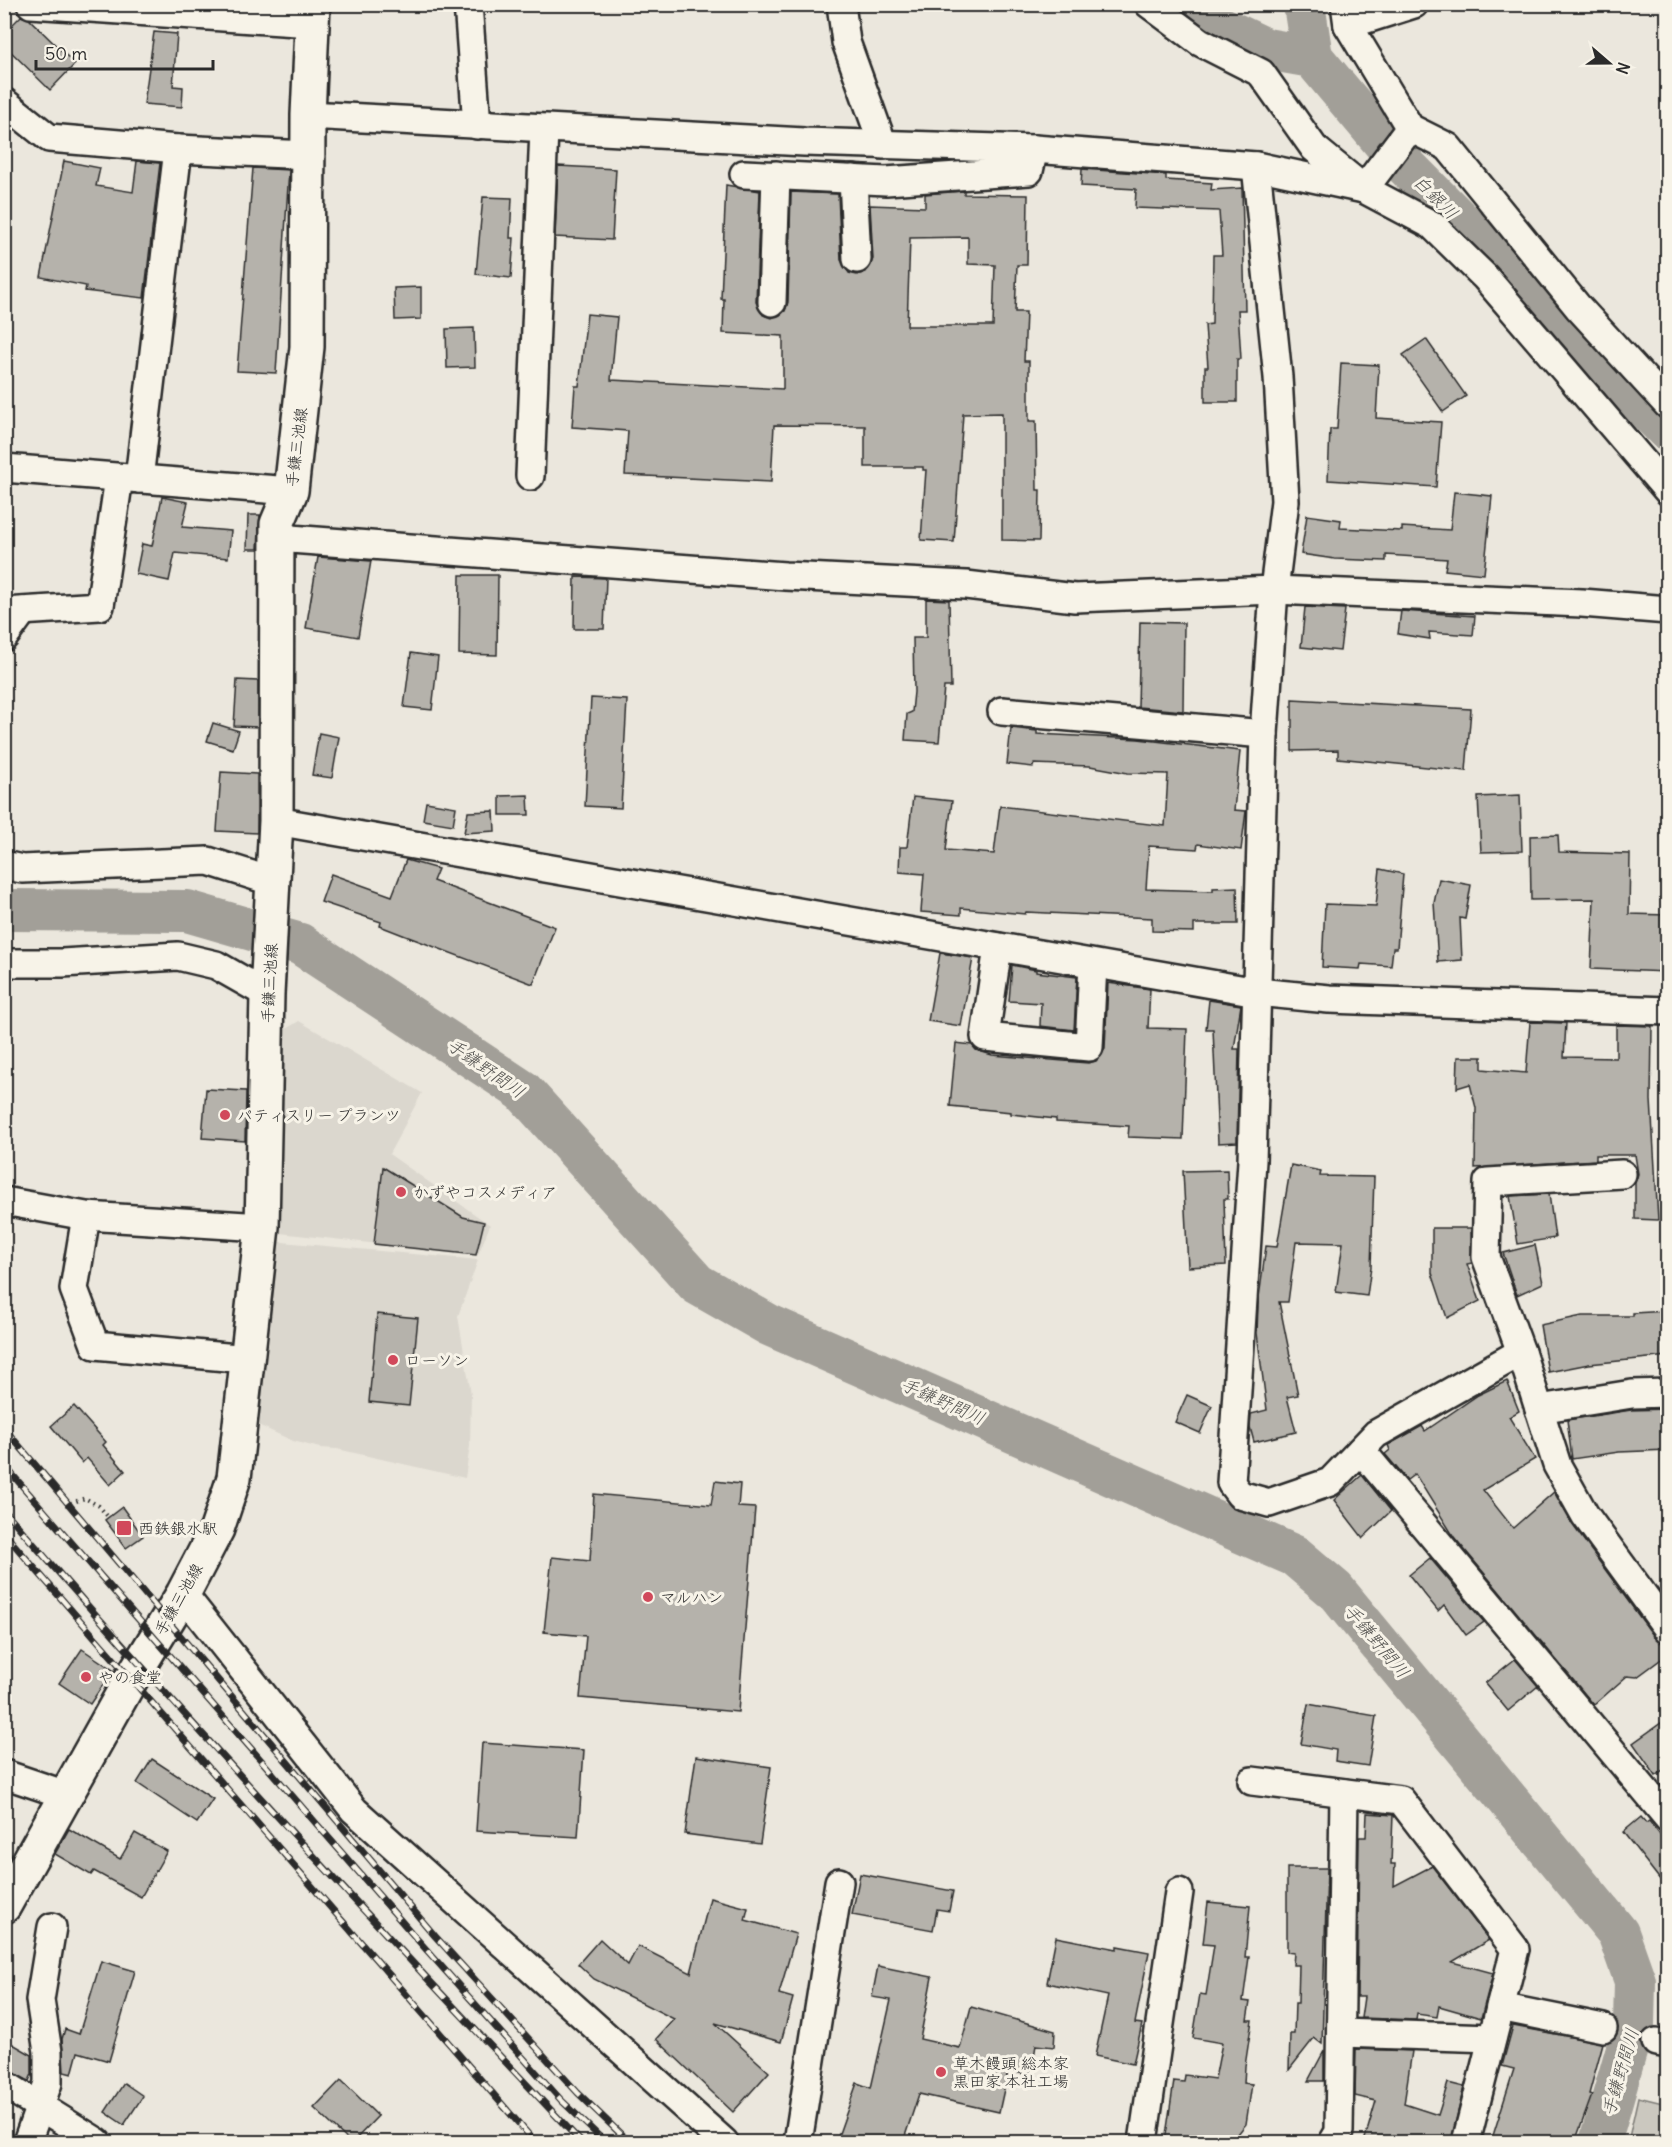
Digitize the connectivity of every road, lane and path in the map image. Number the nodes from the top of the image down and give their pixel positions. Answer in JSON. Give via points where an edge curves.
{"nodes":[{"id":1,"x":31,"y":4,"type":"edge"},
{"id":2,"x":468,"y":4,"type":"edge"},
{"id":3,"x":841,"y":4,"type":"edge"},
{"id":4,"x":1149,"y":4,"type":"edge"},
{"id":5,"x":1414,"y":4,"type":"edge"},
{"id":6,"x":312,"y":14,"type":"edge"},
{"id":7,"x":1347,"y":15,"type":"edge"},
{"id":8,"x":4,"y":102,"type":"edge"},
{"id":9,"x":308,"y":115,"type":"junction"},
{"id":10,"x":477,"y":125,"type":"junction"},
{"id":11,"x":1410,"y":128,"type":"junction"},
{"id":12,"x":544,"y":129,"type":"junction"},
{"id":13,"x":804,"y":142,"type":"junction"},
{"id":14,"x":883,"y":145,"type":"junction"},
{"id":15,"x":178,"y":149,"type":"junction"},
{"id":16,"x":1034,"y":149,"type":"junction"},
{"id":17,"x":309,"y":155,"type":"junction"},
{"id":18,"x":1256,"y":166,"type":"junction"},
{"id":19,"x":744,"y":174,"type":"dead end"},
{"id":20,"x":776,"y":175,"type":"junction"},
{"id":21,"x":806,"y":176,"type":"junction"},
{"id":22,"x":853,"y":179,"type":"junction"},
{"id":23,"x":1364,"y":189,"type":"junction"},
{"id":24,"x":857,"y":259,"type":"dead end"},
{"id":25,"x":772,"y":302,"type":"dead end"},
{"id":26,"x":1668,"y":405,"type":"edge"},
{"id":27,"x":4,"y":468,"type":"edge"},
{"id":28,"x":530,"y":476,"type":"dead end"},
{"id":29,"x":129,"y":478,"type":"junction"},
{"id":30,"x":291,"y":491,"type":"junction"},
{"id":31,"x":1668,"y":491,"type":"edge"},
{"id":32,"x":277,"y":538,"type":"junction"},
{"id":33,"x":1274,"y":590,"type":"junction"},
{"id":34,"x":1668,"y":610,"type":"edge"},
{"id":35,"x":14,"y":611,"type":"edge"},
{"id":36,"x":4,"y":637,"type":"edge"},
{"id":37,"x":1002,"y":711,"type":"dead end"},
{"id":38,"x":1264,"y":734,"type":"junction"},
{"id":39,"x":276,"y":821,"type":"junction"},
{"id":40,"x":4,"y":865,"type":"edge"},
{"id":41,"x":274,"y":882,"type":"junction"},
{"id":42,"x":998,"y":947,"type":"junction"},
{"id":43,"x":4,"y":963,"type":"edge"},
{"id":44,"x":1093,"y":964,"type":"junction"},
{"id":45,"x":1257,"y":992,"type":"junction"},
{"id":46,"x":267,"y":994,"type":"junction"},
{"id":47,"x":1668,"y":1011,"type":"edge"},
{"id":48,"x":1622,"y":1174,"type":"dead end"},
{"id":49,"x":4,"y":1201,"type":"edge"},
{"id":50,"x":86,"y":1216,"type":"junction"},
{"id":51,"x":262,"y":1227,"type":"junction"},
{"id":52,"x":1521,"y":1352,"type":"junction"},
{"id":53,"x":248,"y":1359,"type":"junction"},
{"id":54,"x":1668,"y":1393,"type":"edge"},
{"id":55,"x":1539,"y":1409,"type":"junction"},
{"id":56,"x":1361,"y":1450,"type":"junction"},
{"id":57,"x":65,"y":1505,"type":"dead end"},
{"id":58,"x":109,"y":1518,"type":"dead end"},
{"id":59,"x":183,"y":1594,"type":"junction"},
{"id":60,"x":1659,"y":1599,"type":"edge"},
{"id":61,"x":1668,"y":1629,"type":"edge"},
{"id":62,"x":4,"y":1774,"type":"edge"},
{"id":63,"x":1252,"y":1781,"type":"dead end"},
{"id":64,"x":1344,"y":1793,"type":"junction"},
{"id":65,"x":69,"y":1796,"type":"junction"},
{"id":66,"x":1668,"y":1818,"type":"edge"},
{"id":67,"x":838,"y":1882,"type":"dead end"},
{"id":68,"x":1179,"y":1892,"type":"dead end"},
{"id":69,"x":4,"y":1906,"type":"edge"},
{"id":70,"x":52,"y":1927,"type":"dead end"},
{"id":71,"x":1500,"y":2007,"type":"junction"},
{"id":72,"x":1603,"y":2028,"type":"dead end"},
{"id":73,"x":1341,"y":2033,"type":"junction"},
{"id":74,"x":1492,"y":2038,"type":"junction"},
{"id":75,"x":4,"y":2084,"type":"edge"},
{"id":76,"x":39,"y":2106,"type":"junction"},
{"id":77,"x":27,"y":2142,"type":"edge"},
{"id":78,"x":97,"y":2142,"type":"edge"},
{"id":79,"x":724,"y":2142,"type":"edge"},
{"id":80,"x":798,"y":2142,"type":"edge"},
{"id":81,"x":1143,"y":2142,"type":"edge"},
{"id":82,"x":1333,"y":2142,"type":"edge"},
{"id":83,"x":1466,"y":2142,"type":"edge"}],
"edges":[{"from":1,"to":6,"type":"street"},
{"from":2,"to":10,"type":"street"},
{"from":3,"to":14,"type":"street","via":[[846,42]]},
{"from":4,"to":23,"type":"street","via":[[1200,42],[1261,73],[1314,148]]},
{"from":5,"to":7,"type":"street"},
{"from":6,"to":9,"type":"main road","name":"手鎌三池線"},
{"from":7,"to":11,"type":"street"},
{"from":8,"to":15,"type":"street","via":[[49,138]]},
{"from":9,"to":10,"type":"street"},
{"from":9,"to":17,"type":"main road","name":"手鎌三池線"},
{"from":10,"to":12,"type":"street"},
{"from":11,"to":23,"type":"street"},
{"from":11,"to":26,"type":"street","via":[[1448,147],[1578,307]]},
{"from":12,"to":13,"type":"street"},
{"from":12,"to":28,"type":"street"},
{"from":13,"to":14,"type":"street"},
{"from":13,"to":21,"type":"street"},
{"from":14,"to":16,"type":"street"},
{"from":15,"to":17,"type":"street"},
{"from":15,"to":29,"type":"street"},
{"from":16,"to":18,"type":"street"},
{"from":16,"to":22,"type":"street","via":[[1029,171],[886,181]]},
{"from":17,"to":30,"type":"main road","name":"手鎌三池線","via":[[307,347]]},
{"from":18,"to":23,"type":"street"},
{"from":18,"to":33,"type":"street","via":[[1278,377],[1285,501]]},
{"from":19,"to":20,"type":"street"},
{"from":20,"to":21,"type":"street"},
{"from":20,"to":25,"type":"street"},
{"from":21,"to":22,"type":"street"},
{"from":22,"to":24,"type":"street"},
{"from":23,"to":31,"type":"street","via":[[1432,225],[1485,277]]},
{"from":27,"to":29,"type":"street"},
{"from":29,"to":30,"type":"street"},
{"from":29,"to":35,"type":"street","via":[[100,606]]},
{"from":30,"to":32,"type":"main road","name":"手鎌三池線","via":[[277,524]]},
{"from":32,"to":33,"type":"street","via":[[785,576],[966,585],[1075,598]]},
{"from":32,"to":39,"type":"main road","name":"手鎌三池線"},
{"from":33,"to":34,"type":"street"},
{"from":33,"to":38,"type":"street"},
{"from":35,"to":36,"type":"street"},
{"from":37,"to":38,"type":"street"},
{"from":38,"to":45,"type":"street"},
{"from":39,"to":41,"type":"main road","name":"手鎌三池線"},
{"from":39,"to":42,"type":"street"},
{"from":40,"to":41,"type":"street","via":[[22,869],[208,861]]},
{"from":41,"to":46,"type":"main road","name":"手鎌三池線"},
{"from":42,"to":44,"type":"street"},
{"from":42,"to":44,"type":"street","via":[[985,1037],[1089,1047]]},
{"from":43,"to":46,"type":"street","via":[[178,956],[216,965]]},
{"from":44,"to":45,"type":"street"},
{"from":45,"to":47,"type":"street","via":[[1329,999]]},
{"from":45,"to":56,"type":"street","via":[[1252,1161],[1231,1483],[1240,1495],[1269,1503],[1330,1482]]},
{"from":46,"to":51,"type":"main road","name":"手鎌三池線"},
{"from":48,"to":52,"type":"street","via":[[1488,1182],[1486,1257]]},
{"from":49,"to":50,"type":"street"},
{"from":50,"to":51,"type":"street"},
{"from":50,"to":53,"type":"street","via":[[74,1289],[95,1345]]},
{"from":51,"to":53,"type":"main road","name":"手鎌三池線"},
{"from":52,"to":55,"type":"street"},
{"from":52,"to":56,"type":"street","via":[[1376,1434]]},
{"from":53,"to":59,"type":"main road","name":"手鎌三池線","via":[[234,1478],[217,1529]]},
{"from":54,"to":55,"type":"street","via":[[1632,1394]]},
{"from":55,"to":60,"type":"street","via":[[1563,1475],[1586,1515]]},
{"from":56,"to":66,"type":"street"},
{"from":57,"to":58,"type":"path","via":[[85,1497]]},
{"from":59,"to":65,"type":"main road","name":"手鎌三池線","via":[[131,1679]]},
{"from":59,"to":79,"type":"street","via":[[354,1810]]},
{"from":60,"to":61,"type":"street"},
{"from":62,"to":65,"type":"street"},
{"from":63,"to":64,"type":"street"},
{"from":64,"to":71,"type":"street","via":[[1401,1800],[1515,1949]]},
{"from":64,"to":73,"type":"street"},
{"from":65,"to":69,"type":"main road","name":"手鎌三池線"},
{"from":67,"to":80,"type":"street"},
{"from":68,"to":81,"type":"street"},
{"from":70,"to":76,"type":"street","via":[[40,2000],[48,2083]]},
{"from":71,"to":72,"type":"street"},
{"from":71,"to":74,"type":"street"},
{"from":73,"to":74,"type":"street"},
{"from":73,"to":82,"type":"street","via":[[1339,2132]]},
{"from":74,"to":83,"type":"street"},
{"from":75,"to":76,"type":"street"},
{"from":76,"to":77,"type":"street"},
{"from":76,"to":78,"type":"street"}]}
